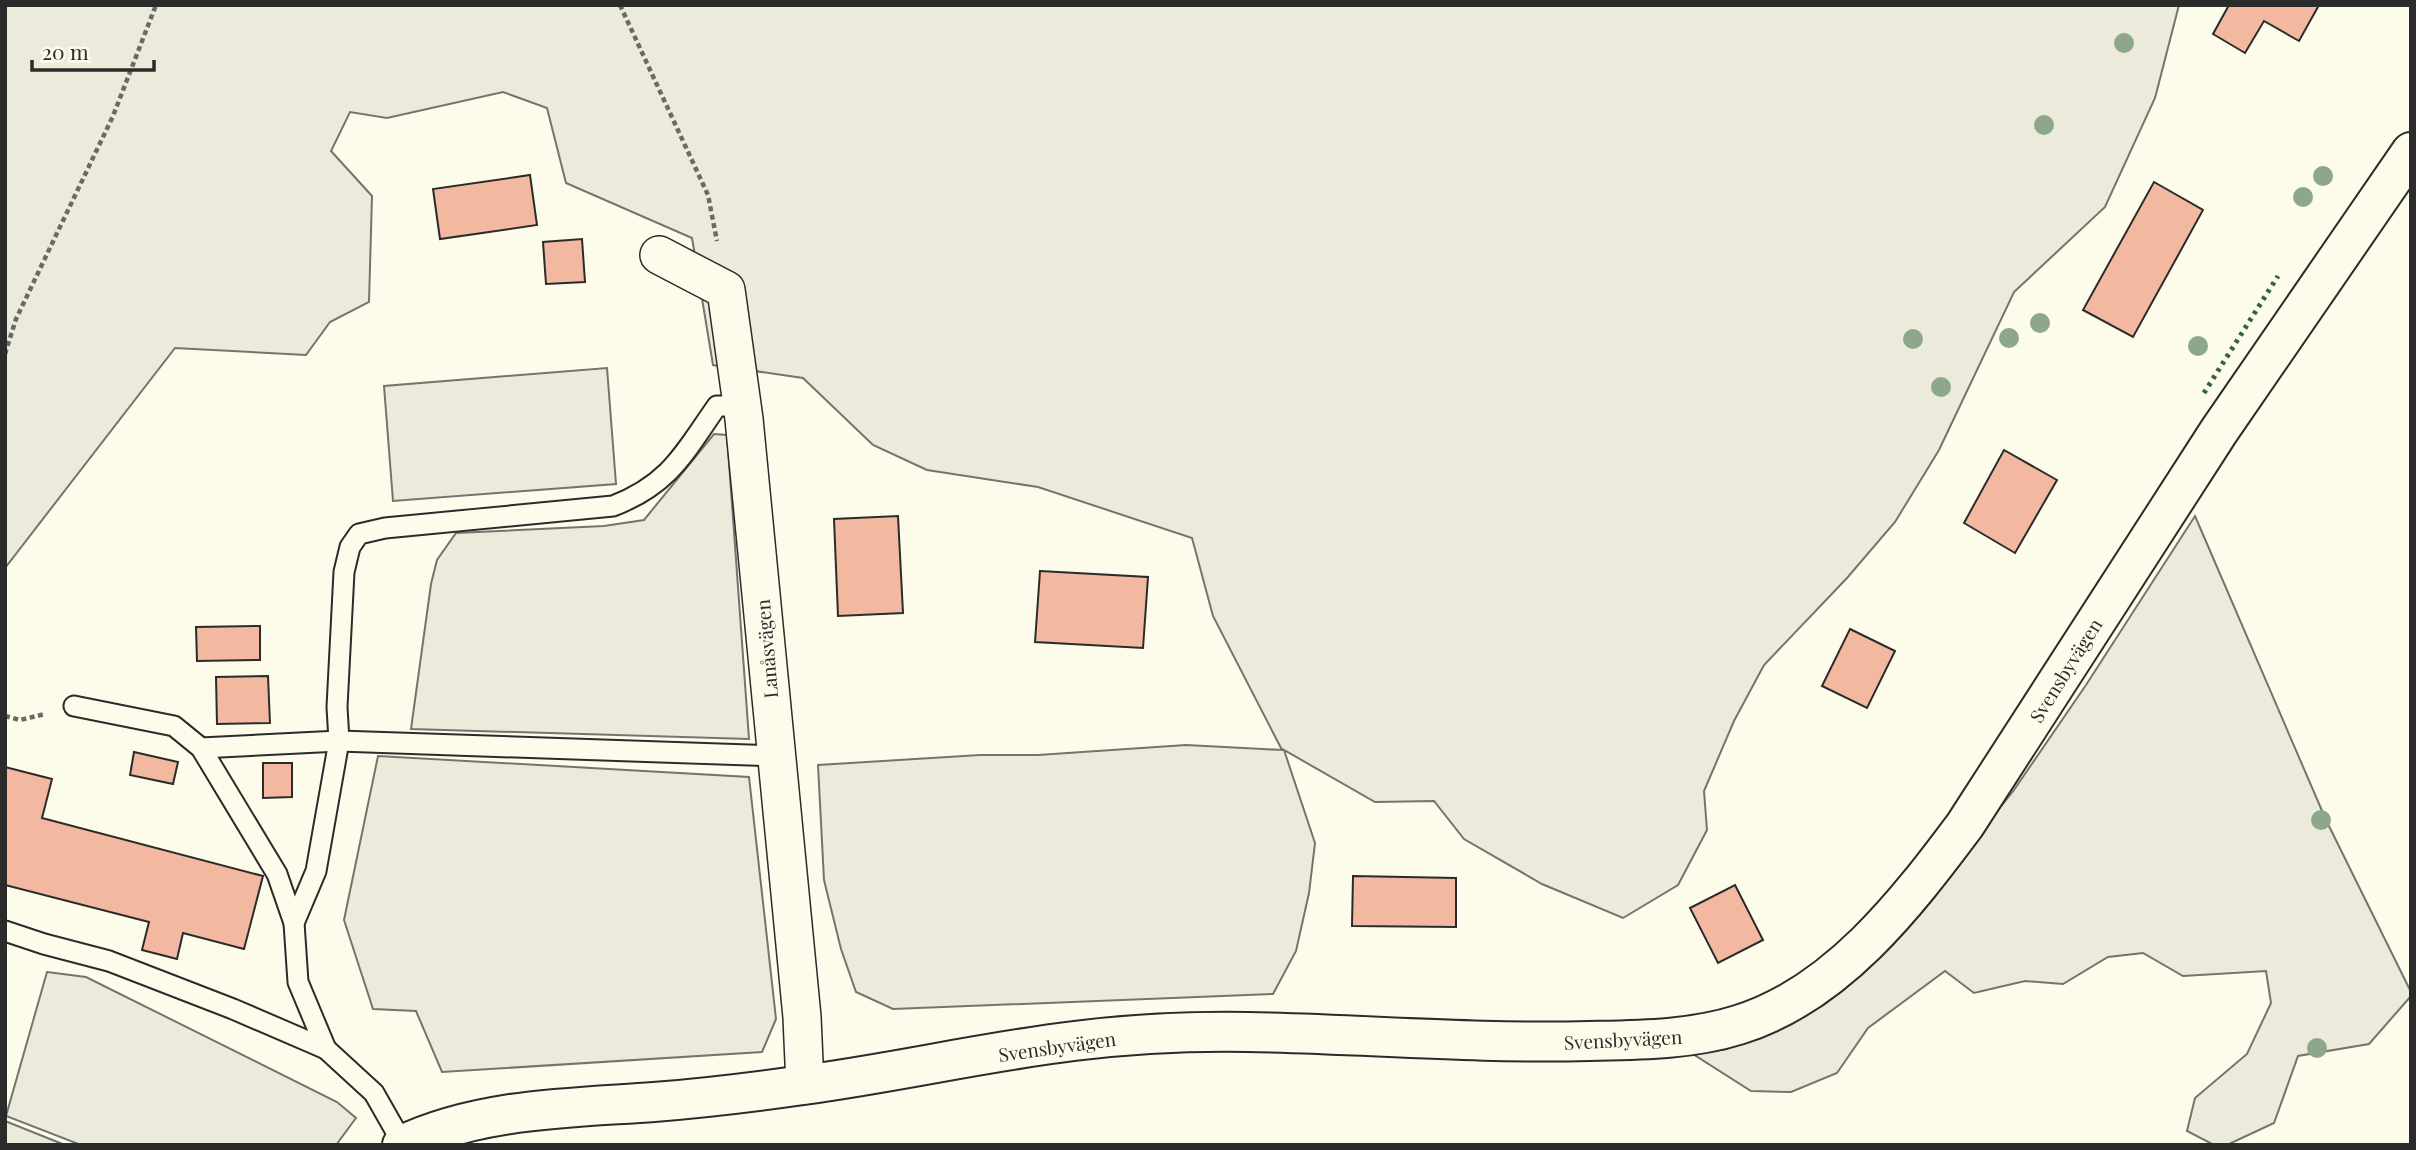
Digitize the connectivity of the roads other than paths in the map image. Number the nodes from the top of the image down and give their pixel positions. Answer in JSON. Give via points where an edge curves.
{"nodes":[{"id":1,"x":2411,"y":152,"type":"edge"},
{"id":2,"x":659,"y":255,"type":"dead end"},
{"id":3,"x":742,"y":406,"type":"junction"},
{"id":4,"x":74,"y":706,"type":"road end"},
{"id":5,"x":339,"y":741,"type":"junction"},
{"id":6,"x":201,"y":748,"type":"junction"},
{"id":7,"x":776,"y":755,"type":"junction"},
{"id":8,"x":294,"y":923,"type":"junction"},
{"id":9,"x":5,"y":931,"type":"edge"},
{"id":10,"x":326,"y":1049,"type":"junction"},
{"id":11,"x":805,"y":1085,"type":"junction"},
{"id":12,"x":403,"y":1144,"type":"edge"}],
"edges":[{"from":1,"to":11,"type":"street","name":"Svensbyvägen","via":[[2218,431],[1965,825],[1876,936],[1797,998],[1739,1025],[1682,1037],[1556,1042],[1198,1032],[1076,1041]]},
{"from":2,"to":3,"type":"street","name":"Lanåsvägen","via":[[726,290]]},
{"from":3,"to":5,"type":"lane","via":[[717,406],[672,471],[638,497],[614,506],[385,527],[359,534],[350,547],[344,572]]},
{"from":3,"to":7,"type":"street","name":"Lanåsvägen"},
{"from":4,"to":6,"type":"lane","via":[[174,726]]},
{"from":5,"to":6,"type":"lane"},
{"from":5,"to":7,"type":"lane"},
{"from":5,"to":8,"type":"lane","via":[[316,871]]},
{"from":6,"to":8,"type":"lane","via":[[277,874]]},
{"from":7,"to":11,"type":"street","name":"Lanåsvägen"},
{"from":8,"to":10,"type":"lane","via":[[298,982]]},
{"from":9,"to":10,"type":"lane","via":[[109,961]]},
{"from":10,"to":12,"type":"lane","via":[[374,1093]]},
{"from":11,"to":12,"type":"street","name":"Svensbyvägen","via":[[512,1114],[464,1122]]}]}
